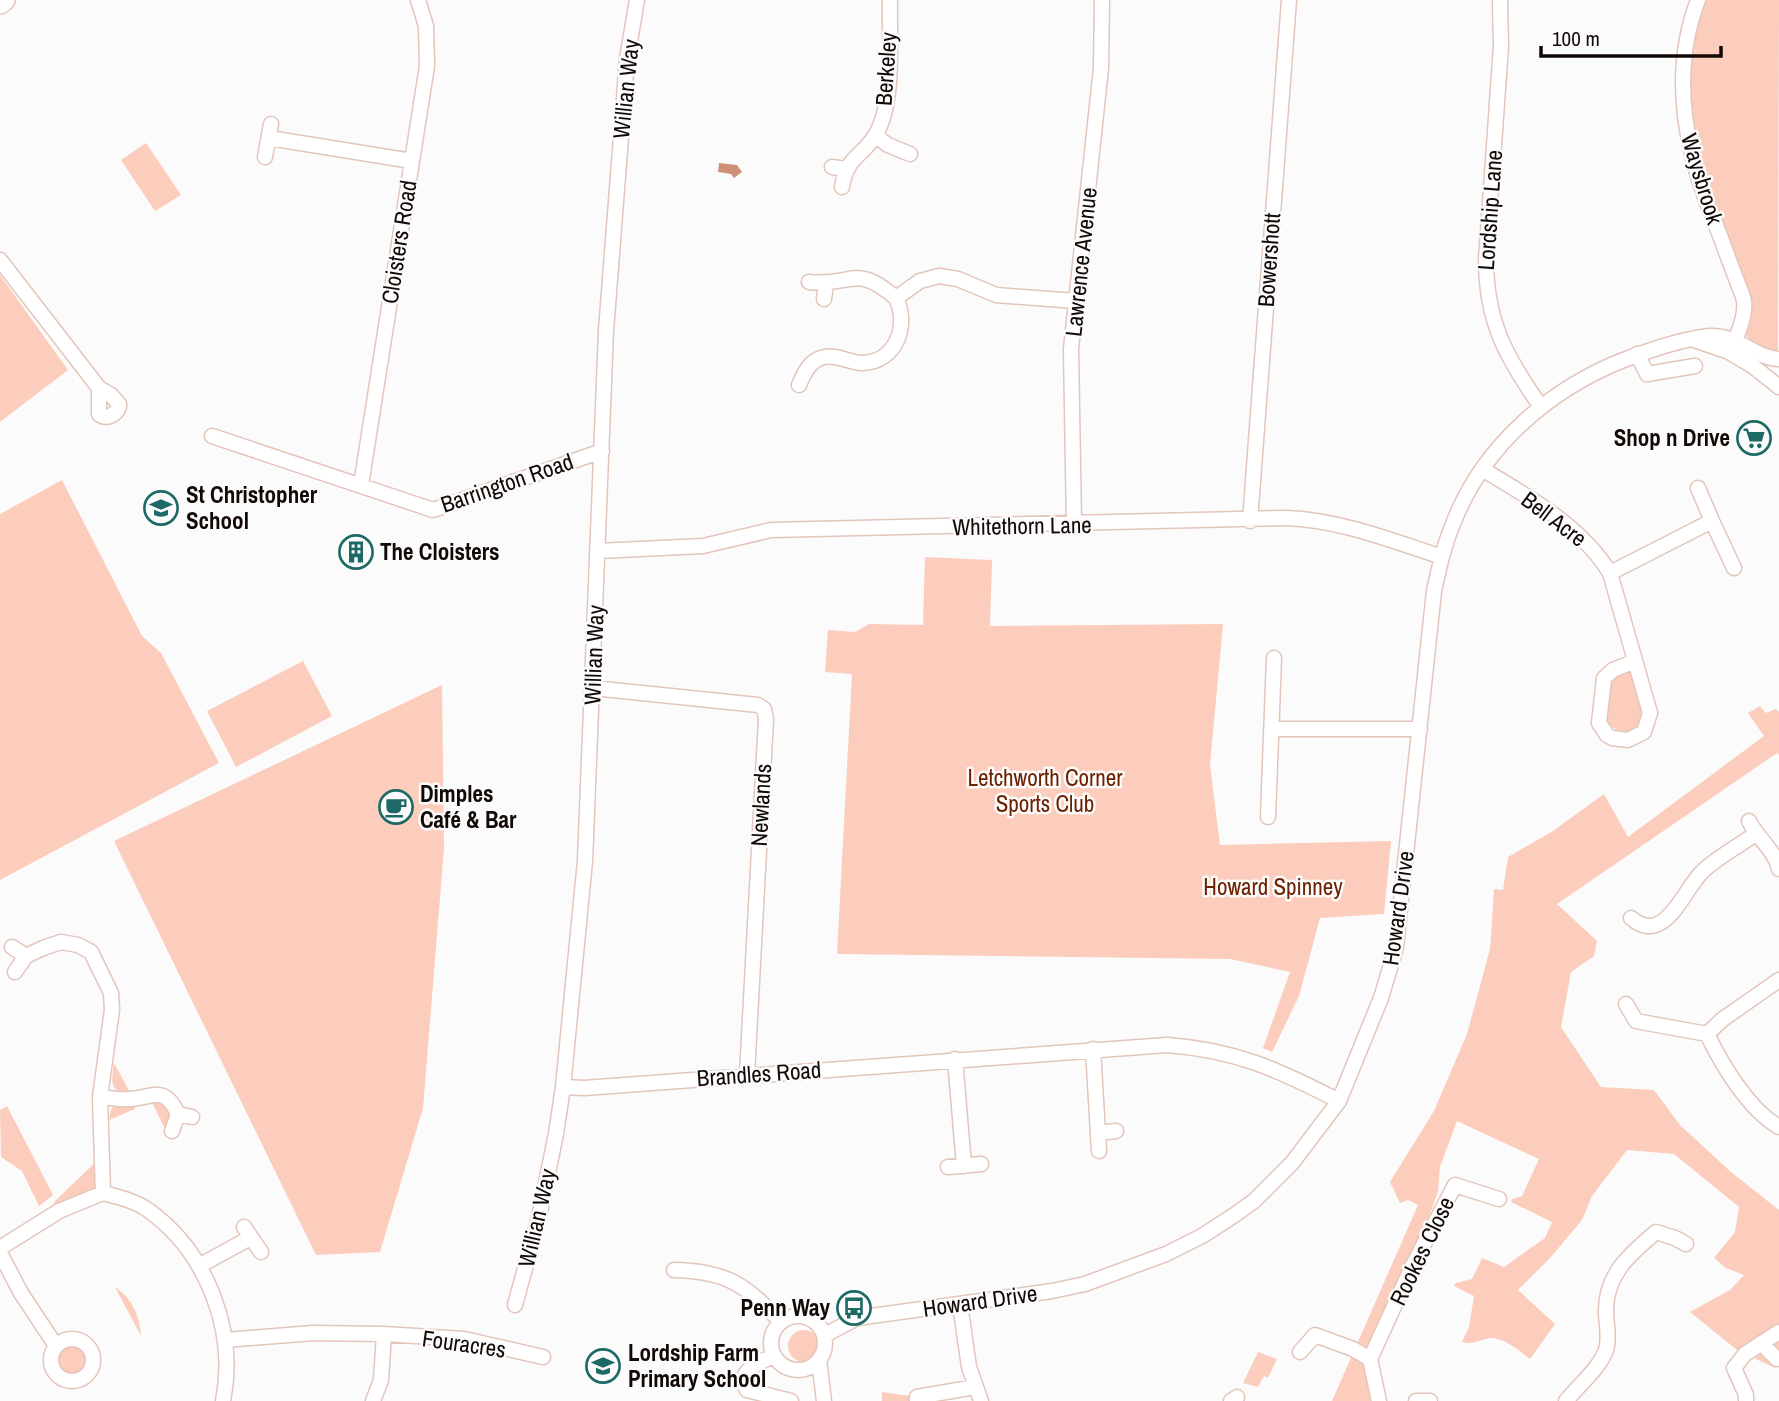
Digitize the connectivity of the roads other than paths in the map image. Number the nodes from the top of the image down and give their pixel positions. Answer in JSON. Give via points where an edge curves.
{"nodes":[{"id":1,"x":418,"y":0,"type":"edge"},
{"id":2,"x":637,"y":0,"type":"edge"},
{"id":3,"x":890,"y":0,"type":"edge"},
{"id":4,"x":1102,"y":0,"type":"edge"},
{"id":5,"x":1289,"y":0,"type":"edge"},
{"id":6,"x":1500,"y":0,"type":"edge"},
{"id":7,"x":1698,"y":0,"type":"edge"},
{"id":8,"x":876,"y":136,"type":"junction"},
{"id":9,"x":910,"y":154,"type":"dead end"},
{"id":10,"x":265,"y":157,"type":"dead end"},
{"id":11,"x":412,"y":161,"type":"junction"},
{"id":12,"x":842,"y":187,"type":"dead end"},
{"id":13,"x":0,"y":260,"type":"edge"},
{"id":14,"x":809,"y":282,"type":"dead end"},
{"id":15,"x":896,"y":298,"type":"junction"},
{"id":16,"x":1076,"y":301,"type":"junction"},
{"id":17,"x":1732,"y":346,"type":"junction"},
{"id":18,"x":1637,"y":354,"type":"junction"},
{"id":19,"x":1779,"y":359,"type":"edge"},
{"id":20,"x":1695,"y":366,"type":"dead end"},
{"id":21,"x":799,"y":385,"type":"dead end"},
{"id":22,"x":1779,"y":387,"type":"edge"},
{"id":23,"x":99,"y":388,"type":"dead end"},
{"id":24,"x":1541,"y":407,"type":"junction"},
{"id":25,"x":212,"y":436,"type":"dead end"},
{"id":26,"x":602,"y":451,"type":"junction"},
{"id":27,"x":1482,"y":469,"type":"junction"},
{"id":28,"x":361,"y":485,"type":"junction"},
{"id":29,"x":1698,"y":488,"type":"dead end"},
{"id":30,"x":1250,"y":521,"type":"junction"},
{"id":31,"x":1712,"y":521,"type":"junction"},
{"id":32,"x":1074,"y":525,"type":"junction"},
{"id":33,"x":598,"y":551,"type":"junction"},
{"id":34,"x":1442,"y":556,"type":"junction"},
{"id":35,"x":1734,"y":568,"type":"dead end"},
{"id":36,"x":1611,"y":573,"type":"junction"},
{"id":37,"x":1274,"y":658,"type":"dead end"},
{"id":38,"x":1635,"y":661,"type":"junction"},
{"id":39,"x":593,"y":688,"type":"junction"},
{"id":40,"x":1271,"y":729,"type":"junction"},
{"id":41,"x":1420,"y":729,"type":"junction"},
{"id":42,"x":1268,"y":817,"type":"dead end"},
{"id":43,"x":1779,"y":869,"type":"edge"},
{"id":44,"x":1631,"y":918,"type":"dead end"},
{"id":45,"x":12,"y":947,"type":"dead end"},
{"id":46,"x":26,"y":956,"type":"junction"},
{"id":47,"x":15,"y":972,"type":"dead end"},
{"id":48,"x":1779,"y":980,"type":"edge"},
{"id":49,"x":1626,"y":1004,"type":"dead end"},
{"id":50,"x":1707,"y":1034,"type":"junction"},
{"id":51,"x":1093,"y":1049,"type":"junction"},
{"id":52,"x":955,"y":1059,"type":"junction"},
{"id":53,"x":747,"y":1075,"type":"junction"},
{"id":54,"x":563,"y":1087,"type":"junction"},
{"id":55,"x":100,"y":1097,"type":"junction"},
{"id":56,"x":1339,"y":1101,"type":"junction"},
{"id":57,"x":1779,"y":1127,"type":"edge"},
{"id":58,"x":172,"y":1131,"type":"dead end"},
{"id":59,"x":1116,"y":1131,"type":"dead end"},
{"id":60,"x":1098,"y":1133,"type":"junction"},
{"id":61,"x":1099,"y":1151,"type":"dead end"},
{"id":62,"x":981,"y":1164,"type":"dead end"},
{"id":63,"x":964,"y":1166,"type":"junction"},
{"id":64,"x":948,"y":1167,"type":"dead end"},
{"id":65,"x":103,"y":1193,"type":"junction"},
{"id":66,"x":1499,"y":1199,"type":"dead end"},
{"id":67,"x":1686,"y":1244,"type":"dead end"},
{"id":68,"x":0,"y":1251,"type":"edge"},
{"id":69,"x":261,"y":1252,"type":"dead end"},
{"id":70,"x":199,"y":1266,"type":"junction"},
{"id":71,"x":674,"y":1270,"type":"dead end"},
{"id":72,"x":960,"y":1304,"type":"junction"},
{"id":73,"x":515,"y":1305,"type":"dead end"},
{"id":74,"x":781,"y":1322,"type":"junction"},
{"id":75,"x":1779,"y":1332,"type":"edge"},
{"id":76,"x":384,"y":1334,"type":"junction"},
{"id":77,"x":825,"y":1335,"type":"junction"},
{"id":78,"x":226,"y":1340,"type":"junction"},
{"id":79,"x":1761,"y":1343,"type":"junction"},
{"id":80,"x":56,"y":1346,"type":"dead end"},
{"id":81,"x":1300,"y":1352,"type":"dead end"},
{"id":82,"x":774,"y":1356,"type":"junction"},
{"id":83,"x":543,"y":1357,"type":"dead end"},
{"id":84,"x":1370,"y":1359,"type":"junction"},
{"id":85,"x":1777,"y":1359,"type":"dead end"},
{"id":86,"x":819,"y":1360,"type":"junction"},
{"id":87,"x":975,"y":1387,"type":"junction"},
{"id":88,"x":223,"y":1401,"type":"edge"},
{"id":89,"x":373,"y":1401,"type":"edge"},
{"id":90,"x":791,"y":1401,"type":"edge"},
{"id":91,"x":824,"y":1401,"type":"edge"},
{"id":92,"x":917,"y":1401,"type":"edge"},
{"id":93,"x":981,"y":1401,"type":"edge"},
{"id":94,"x":1379,"y":1401,"type":"edge"},
{"id":95,"x":1416,"y":1401,"type":"edge"},
{"id":96,"x":1430,"y":1401,"type":"edge"},
{"id":97,"x":1566,"y":1401,"type":"edge"},
{"id":98,"x":1746,"y":1401,"type":"edge"}],
"edges":[{"from":1,"to":11,"type":"street","name":"Cloisters Road","via":[[426,26],[427,66]]},
{"from":2,"to":26,"type":"street","name":"Willian Way","via":[[627,59],[606,331]]},
{"from":3,"to":8,"type":"street","name":"Berkeley","via":[[888,86]]},
{"from":4,"to":16,"type":"street","name":"Lawrence Avenue","via":[[1100,80]]},
{"from":5,"to":30,"type":"street","name":"Bowershott"},
{"from":6,"to":24,"type":"street","name":"Lordship Lane","via":[[1486,286],[1490,313],[1506,354]]},
{"from":7,"to":17,"type":"street","name":"Waysbrook","via":[[1683,69],[1684,113],[1693,164],[1744,301]]},
{"from":8,"to":9,"type":"street","name":"Berkeley"},
{"from":8,"to":12,"type":"street","name":"Berkeley","via":[[839,168]]},
{"from":10,"to":11,"type":"street","via":[[270,131]]},
{"from":11,"to":28,"type":"street","name":"Cloisters Road"},
{"from":13,"to":23,"type":"street"},
{"from":14,"to":15,"type":"street","via":[[825,292],[848,277],[863,278]]},
{"from":15,"to":16,"type":"street","via":[[920,281],[939,276],[996,295]]},
{"from":15,"to":21,"type":"street","via":[[902,323],[899,338],[888,352],[864,363],[832,356],[817,359]]},
{"from":16,"to":32,"type":"street","name":"Lawrence Avenue","via":[[1070,375]]},
{"from":17,"to":18,"type":"street","name":"Howard Drive","via":[[1709,336]]},
{"from":17,"to":19,"type":"street","name":"Howard Drive"},
{"from":17,"to":22,"type":"street","name":"Howard Drive"},
{"from":18,"to":20,"type":"street","via":[[1647,374]]},
{"from":18,"to":24,"type":"street","name":"Howard Drive","via":[[1582,378]]},
{"from":24,"to":27,"type":"street","name":"Howard Drive"},
{"from":25,"to":28,"type":"street","name":"Barrington Road"},
{"from":26,"to":28,"type":"street","name":"Barrington Road","via":[[433,510]]},
{"from":26,"to":33,"type":"street","name":"Willian Way"},
{"from":27,"to":34,"type":"street","name":"Howard Drive","via":[[1453,522]]},
{"from":27,"to":36,"type":"street","name":"Bell Acre","via":[[1581,535]]},
{"from":29,"to":31,"type":"street"},
{"from":30,"to":32,"type":"street","name":"Whitethorn Lane"},
{"from":30,"to":34,"type":"street","name":"Whitethorn Lane","via":[[1311,519],[1339,524]]},
{"from":31,"to":35,"type":"street"},
{"from":31,"to":36,"type":"street"},
{"from":32,"to":33,"type":"street","name":"Whitethorn Lane","via":[[771,530],[703,547]]},
{"from":33,"to":39,"type":"street","name":"Willian Way"},
{"from":34,"to":41,"type":"street","name":"Howard Drive","via":[[1430,621]]},
{"from":36,"to":38,"type":"street","name":"Bell Acre"},
{"from":37,"to":40,"type":"street"},
{"from":38,"to":38,"type":"street","name":"Bell Acre","via":[[1650,713],[1646,727],[1640,736],[1628,740],[1612,738],[1599,723],[1603,683],[1608,673]]},
{"from":39,"to":53,"type":"street","name":"Newlands","via":[[764,709]]},
{"from":39,"to":54,"type":"street","name":"Willian Way","via":[[585,860]]},
{"from":40,"to":41,"type":"street"},
{"from":40,"to":42,"type":"street"},
{"from":41,"to":56,"type":"street","name":"Howard Drive","via":[[1396,948]]},
{"from":43,"to":44,"type":"street","via":[[1752,827],[1702,872],[1669,917],[1648,925]]},
{"from":45,"to":46,"type":"street"},
{"from":46,"to":47,"type":"street"},
{"from":46,"to":55,"type":"street","via":[[61,942],[78,945],[91,952],[101,970],[111,993],[112,1010]]},
{"from":48,"to":50,"type":"street"},
{"from":49,"to":50,"type":"street","via":[[1636,1021]]},
{"from":50,"to":57,"type":"street","via":[[1756,1110]]},
{"from":51,"to":52,"type":"street","name":"Brandles Road"},
{"from":51,"to":56,"type":"street","name":"Brandles Road","via":[[1167,1045],[1213,1050],[1270,1066]]},
{"from":51,"to":60,"type":"street"},
{"from":52,"to":53,"type":"street","name":"Brandles Road"},
{"from":52,"to":63,"type":"street"},
{"from":53,"to":54,"type":"street","name":"Brandles Road"},
{"from":54,"to":73,"type":"street","name":"Willian Way","via":[[539,1217]]},
{"from":55,"to":58,"type":"street","via":[[133,1099],[156,1094],[170,1100],[185,1115]]},
{"from":55,"to":65,"type":"street"},
{"from":56,"to":72,"type":"street","name":"Howard Drive","via":[[1274,1182],[1202,1236],[1146,1263],[1085,1284]]},
{"from":59,"to":60,"type":"street"},
{"from":60,"to":61,"type":"street"},
{"from":62,"to":63,"type":"street"},
{"from":63,"to":64,"type":"street"},
{"from":65,"to":68,"type":"street","via":[[59,1211]]},
{"from":65,"to":70,"type":"street","via":[[146,1209],[169,1228]]},
{"from":66,"to":84,"type":"street","name":"Rookes Close","via":[[1455,1185]]},
{"from":67,"to":97,"type":"street","via":[[1656,1233],[1619,1269],[1607,1287],[1607,1347]]},
{"from":68,"to":80,"type":"street"},
{"from":69,"to":70,"type":"street","via":[[247,1232]]},
{"from":70,"to":78,"type":"street"},
{"from":71,"to":74,"type":"street","via":[[717,1273],[760,1300]]},
{"from":72,"to":77,"type":"street","name":"Howard Drive","via":[[857,1318]]},
{"from":72,"to":87,"type":"street"},
{"from":74,"to":77,"type":"street","via":[[807,1318]]},
{"from":74,"to":82,"type":"street","via":[[772,1337]]},
{"from":75,"to":79,"type":"street"},
{"from":76,"to":78,"type":"street","name":"Fouracres","via":[[313,1333]]},
{"from":76,"to":83,"type":"street","name":"Fouracres","via":[[464,1339]]},
{"from":76,"to":89,"type":"street","via":[[381,1380]]},
{"from":77,"to":86,"type":"street"},
{"from":78,"to":88,"type":"street"},
{"from":79,"to":85,"type":"street"},
{"from":79,"to":98,"type":"street","via":[[1734,1368]]},
{"from":81,"to":84,"type":"street","via":[[1315,1335]]},
{"from":82,"to":86,"type":"street","via":[[782,1365],[800,1370]]},
{"from":82,"to":90,"type":"street","via":[[750,1367],[742,1382],[747,1390]]},
{"from":84,"to":94,"type":"street"},
{"from":86,"to":91,"type":"street"},
{"from":87,"to":92,"type":"street","via":[[917,1397]]},
{"from":87,"to":93,"type":"street"},
{"from":95,"to":96,"type":"street"}]}
